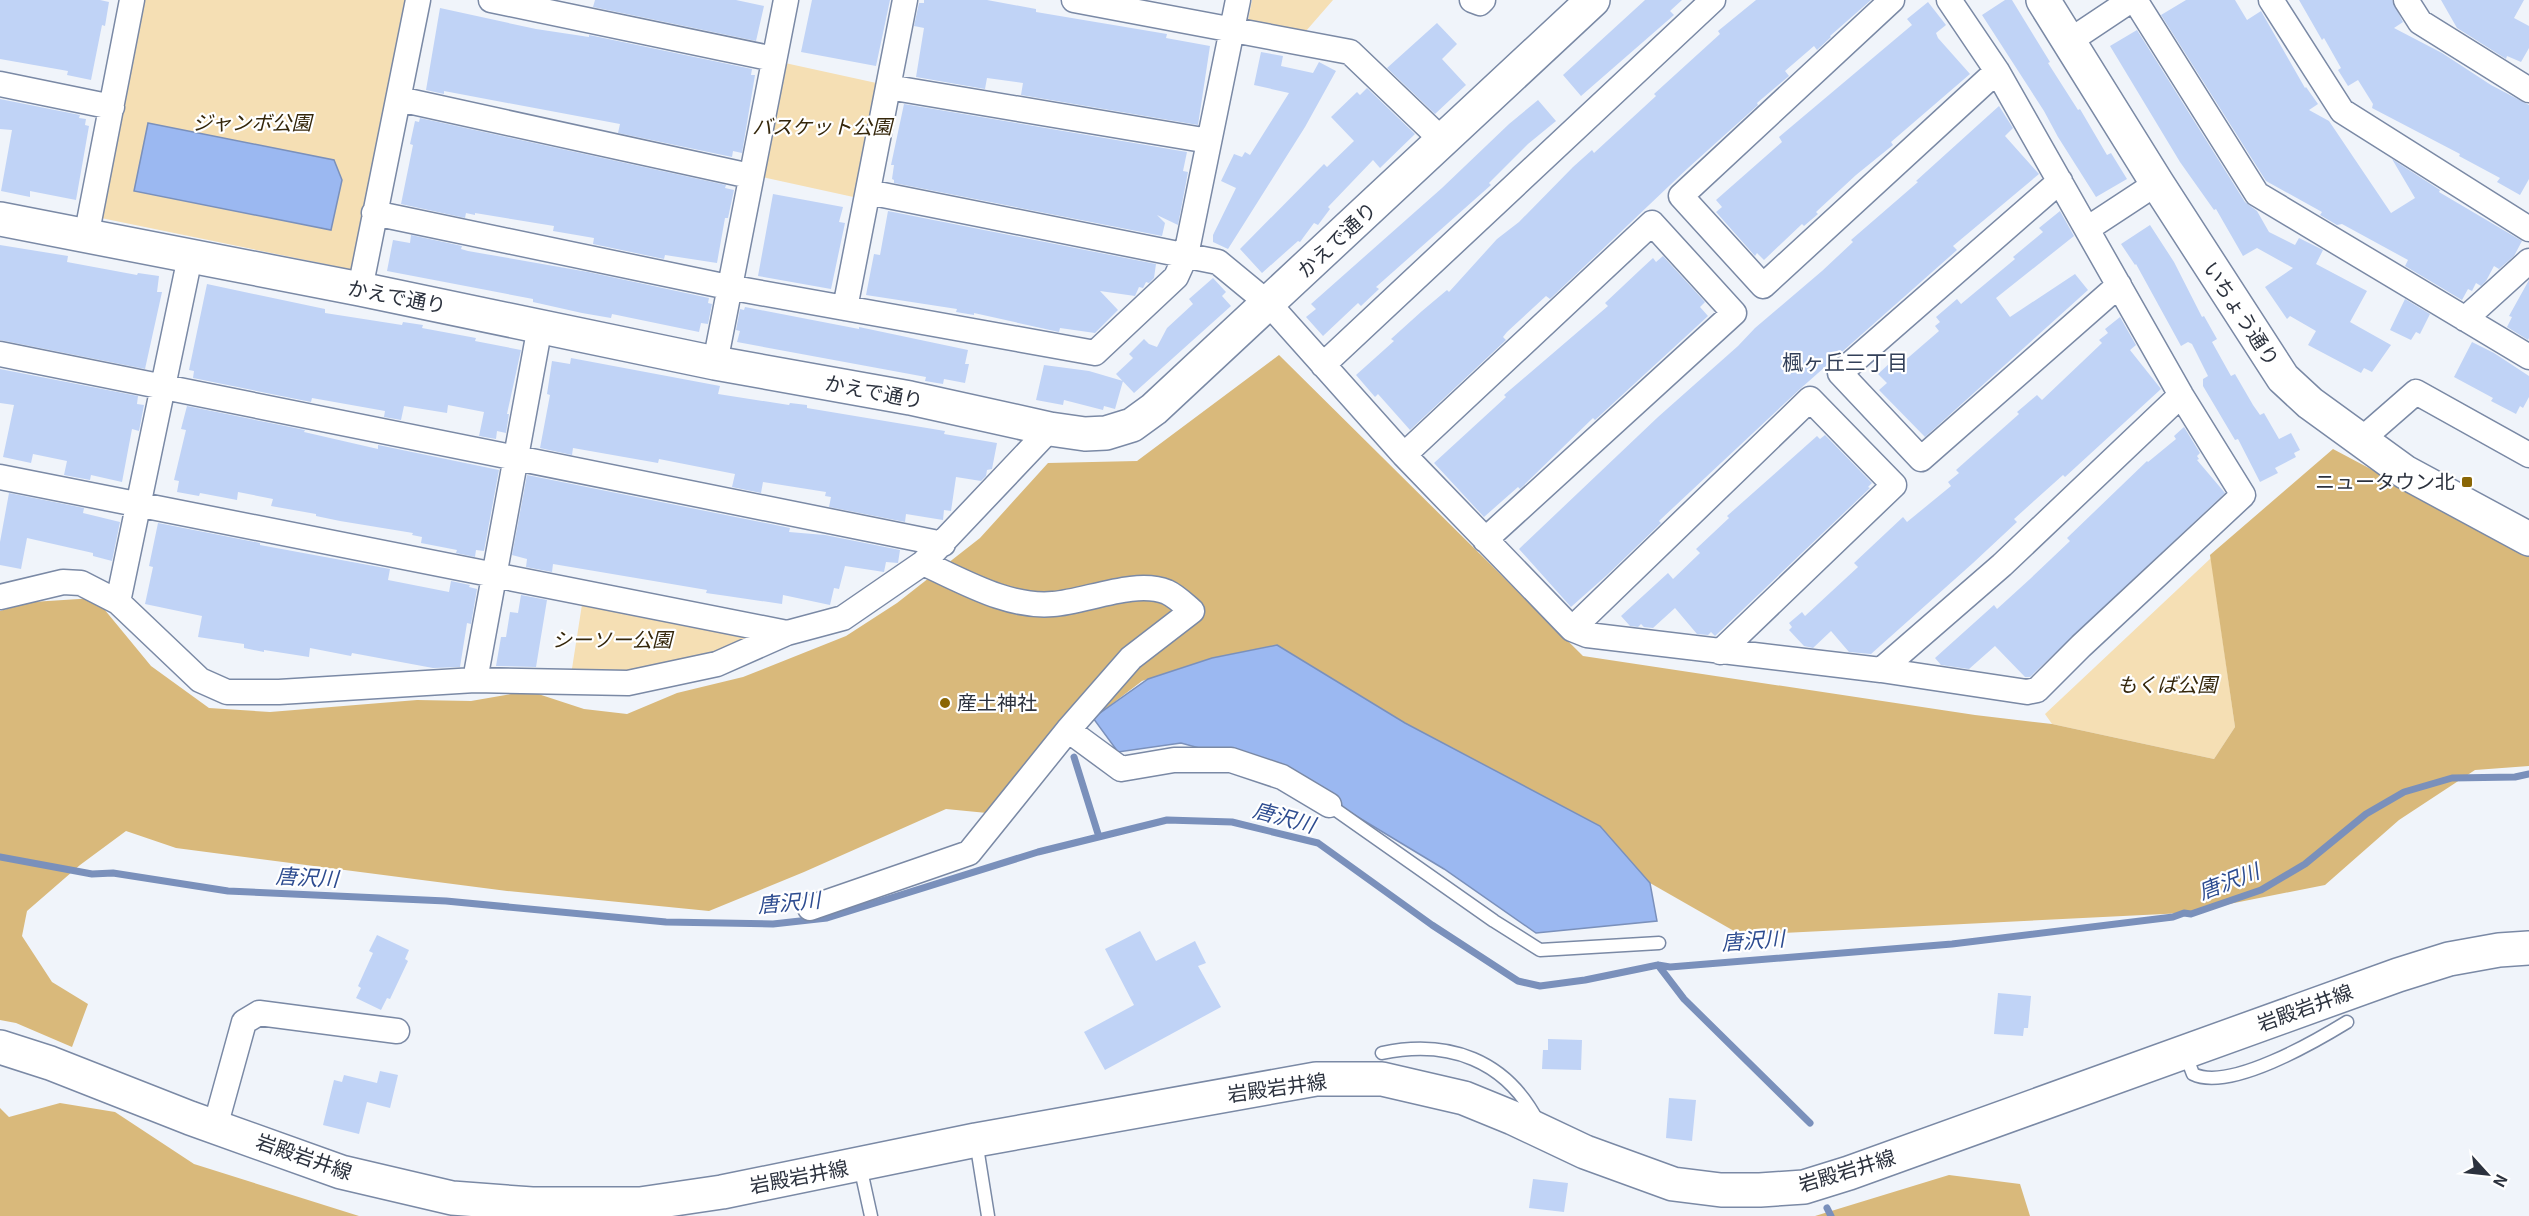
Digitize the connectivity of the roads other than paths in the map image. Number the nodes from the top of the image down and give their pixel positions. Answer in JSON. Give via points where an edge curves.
{"nodes":[{"id":1,"x":132,"y":0,"type":"edge"},
{"id":2,"x":418,"y":0,"type":"edge"},
{"id":3,"x":491,"y":0,"type":"edge"},
{"id":4,"x":786,"y":0,"type":"edge"},
{"id":5,"x":904,"y":0,"type":"edge"},
{"id":6,"x":1074,"y":0,"type":"edge"},
{"id":7,"x":1238,"y":0,"type":"edge"},
{"id":8,"x":1472,"y":0,"type":"edge"},
{"id":9,"x":1483,"y":0,"type":"edge"},
{"id":10,"x":1593,"y":0,"type":"edge"},
{"id":11,"x":1713,"y":0,"type":"edge"},
{"id":12,"x":1892,"y":0,"type":"edge"},
{"id":13,"x":1949,"y":0,"type":"edge"},
{"id":14,"x":2043,"y":0,"type":"edge"},
{"id":15,"x":2133,"y":0,"type":"edge"},
{"id":16,"x":2271,"y":0,"type":"edge"},
{"id":17,"x":2406,"y":0,"type":"edge"},
{"id":18,"x":1232,"y":30,"type":"junction"},
{"id":19,"x":2068,"y":42,"type":"junction"},
{"id":20,"x":774,"y":59,"type":"junction"},
{"id":21,"x":1997,"y":70,"type":"junction"},
{"id":22,"x":0,"y":84,"type":"edge"},
{"id":23,"x":888,"y":87,"type":"junction"},
{"id":24,"x":2529,"y":90,"type":"edge"},
{"id":25,"x":399,"y":99,"type":"junction"},
{"id":26,"x":112,"y":107,"type":"junction"},
{"id":27,"x":1442,"y":140,"type":"junction"},
{"id":28,"x":1209,"y":141,"type":"junction"},
{"id":29,"x":750,"y":176,"type":"junction"},
{"id":30,"x":2060,"y":181,"type":"junction"},
{"id":31,"x":2157,"y":183,"type":"junction"},
{"id":32,"x":868,"y":192,"type":"junction"},
{"id":33,"x":374,"y":213,"type":"junction"},
{"id":34,"x":0,"y":219,"type":"edge"},
{"id":35,"x":2087,"y":229,"type":"junction"},
{"id":36,"x":2529,"y":229,"type":"edge"},
{"id":37,"x":87,"y":237,"type":"junction"},
{"id":38,"x":1186,"y":255,"type":"junction"},
{"id":39,"x":190,"y":258,"type":"junction"},
{"id":40,"x":2529,"y":261,"type":"edge"},
{"id":41,"x":2119,"y":285,"type":"junction"},
{"id":42,"x":728,"y":287,"type":"junction"},
{"id":43,"x":360,"y":289,"type":"junction"},
{"id":44,"x":1269,"y":304,"type":"junction"},
{"id":45,"x":845,"y":308,"type":"junction"},
{"id":46,"x":2465,"y":319,"type":"junction"},
{"id":47,"x":540,"y":326,"type":"junction"},
{"id":48,"x":0,"y":354,"type":"edge"},
{"id":49,"x":2529,"y":357,"type":"edge"},
{"id":50,"x":714,"y":363,"type":"junction"},
{"id":51,"x":1323,"y":365,"type":"junction"},
{"id":52,"x":164,"y":387,"type":"junction"},
{"id":53,"x":2181,"y":395,"type":"junction"},
{"id":54,"x":1050,"y":429,"type":"junction"},
{"id":55,"x":2361,"y":440,"type":"junction"},
{"id":56,"x":1404,"y":455,"type":"junction"},
{"id":57,"x":2529,"y":455,"type":"edge"},
{"id":58,"x":516,"y":457,"type":"junction"},
{"id":59,"x":0,"y":477,"type":"edge"},
{"id":60,"x":138,"y":505,"type":"junction"},
{"id":61,"x":2529,"y":539,"type":"edge"},
{"id":62,"x":1485,"y":540,"type":"junction"},
{"id":63,"x":943,"y":544,"type":"junction"},
{"id":64,"x":923,"y":563,"type":"junction"},
{"id":65,"x":494,"y":575,"type":"junction"},
{"id":66,"x":0,"y":597,"type":"edge"},
{"id":67,"x":117,"y":602,"type":"junction"},
{"id":68,"x":1572,"y":629,"type":"junction"},
{"id":69,"x":787,"y":633,"type":"junction"},
{"id":70,"x":1720,"y":652,"type":"junction"},
{"id":71,"x":1881,"y":670,"type":"junction"},
{"id":72,"x":475,"y":680,"type":"junction"},
{"id":73,"x":1068,"y":730,"type":"junction"},
{"id":74,"x":1329,"y":805,"type":"joint"},
{"id":75,"x":810,"y":908,"type":"dead end"},
{"id":76,"x":1659,"y":944,"type":"dead end"},
{"id":77,"x":2529,"y":948,"type":"edge"},
{"id":78,"x":2347,"y":1022,"type":"dead end"},
{"id":79,"x":397,"y":1031,"type":"dead end"},
{"id":80,"x":0,"y":1047,"type":"edge"},
{"id":81,"x":2185,"y":1052,"type":"junction"},
{"id":82,"x":1382,"y":1053,"type":"dead end"},
{"id":83,"x":215,"y":1127,"type":"junction"},
{"id":84,"x":1544,"y":1134,"type":"junction"},
{"id":85,"x":976,"y":1140,"type":"junction"},
{"id":86,"x":860,"y":1166,"type":"junction"},
{"id":87,"x":871,"y":1216,"type":"edge"},
{"id":88,"x":988,"y":1216,"type":"edge"}],
"edges":[{"from":1,"to":26,"type":"street"},
{"from":2,"to":25,"type":"street"},
{"from":3,"to":20,"type":"street"},
{"from":4,"to":20,"type":"street"},
{"from":5,"to":23,"type":"street"},
{"from":6,"to":18,"type":"street"},
{"from":7,"to":18,"type":"street"},
{"from":8,"to":9,"type":"street"},
{"from":10,"to":27,"type":"main road","name":"かえで通り"},
{"from":11,"to":51,"type":"street"},
{"from":12,"to":21,"type":"street","via":[[1680,196],[1763,286]]},
{"from":13,"to":21,"type":"street"},
{"from":14,"to":19,"type":"main road","name":"いちょう通り"},
{"from":15,"to":19,"type":"street"},
{"from":15,"to":46,"type":"street","via":[[2257,194]]},
{"from":16,"to":36,"type":"street","via":[[2342,111]]},
{"from":17,"to":24,"type":"street","via":[[2420,22]]},
{"from":18,"to":27,"type":"street","via":[[1350,52]]},
{"from":18,"to":28,"type":"street"},
{"from":19,"to":31,"type":"main road","name":"いちょう通り"},
{"from":20,"to":29,"type":"street"},
{"from":21,"to":30,"type":"street"},
{"from":22,"to":26,"type":"street"},
{"from":23,"to":28,"type":"street"},
{"from":23,"to":32,"type":"street"},
{"from":25,"to":29,"type":"street"},
{"from":25,"to":33,"type":"street"},
{"from":26,"to":37,"type":"street"},
{"from":27,"to":44,"type":"main road","name":"かえで通り"},
{"from":28,"to":38,"type":"street"},
{"from":29,"to":42,"type":"street"},
{"from":30,"to":35,"type":"street"},
{"from":30,"to":41,"type":"street","via":[[1840,373],[1921,459]]},
{"from":31,"to":35,"type":"street"},
{"from":31,"to":55,"type":"main road","name":"いちょう通り","via":[[2283,378]]},
{"from":32,"to":38,"type":"street"},
{"from":32,"to":45,"type":"street"},
{"from":33,"to":42,"type":"street"},
{"from":33,"to":43,"type":"street"},
{"from":34,"to":37,"type":"main road","name":"かえで通り"},
{"from":35,"to":41,"type":"street"},
{"from":37,"to":39,"type":"main road","name":"かえで通り"},
{"from":38,"to":44,"type":"street","via":[[1218,262]]},
{"from":38,"to":45,"type":"street","via":[[1176,277],[1095,353]]},
{"from":39,"to":43,"type":"main road","name":"かえで通り"},
{"from":39,"to":52,"type":"street"},
{"from":40,"to":46,"type":"street"},
{"from":41,"to":53,"type":"street"},
{"from":42,"to":45,"type":"street"},
{"from":42,"to":50,"type":"street"},
{"from":43,"to":47,"type":"main road","name":"かえで通り"},
{"from":44,"to":51,"type":"street"},
{"from":44,"to":54,"type":"main road","name":"かえで通り","via":[[1132,425],[1106,433]]},
{"from":46,"to":49,"type":"street"},
{"from":47,"to":50,"type":"main road","name":"かえで通り"},
{"from":47,"to":58,"type":"street"},
{"from":48,"to":52,"type":"street"},
{"from":50,"to":54,"type":"main road","name":"かえで通り","via":[[910,398]]},
{"from":51,"to":56,"type":"street"},
{"from":52,"to":58,"type":"street"},
{"from":52,"to":60,"type":"street"},
{"from":53,"to":71,"type":"street","via":[[2002,564]]},
{"from":53,"to":71,"type":"street","via":[[2243,495],[2037,690],[2027,692]]},
{"from":54,"to":63,"type":"street"},
{"from":55,"to":57,"type":"street","via":[[2416,392]]},
{"from":55,"to":61,"type":"main road","name":"いちょう通り","via":[[2405,472]]},
{"from":56,"to":62,"type":"street"},
{"from":56,"to":62,"type":"street","via":[[1652,223],[1734,313]]},
{"from":58,"to":63,"type":"street"},
{"from":58,"to":65,"type":"street"},
{"from":59,"to":60,"type":"street"},
{"from":60,"to":65,"type":"street"},
{"from":60,"to":67,"type":"street"},
{"from":62,"to":68,"type":"street"},
{"from":63,"to":64,"type":"street"},
{"from":64,"to":69,"type":"street","via":[[843,618]]},
{"from":64,"to":73,"type":"street","via":[[1016,601],[1053,604],[1115,591],[1147,589],[1167,592],[1192,611],[1131,658]]},
{"from":65,"to":69,"type":"street"},
{"from":65,"to":72,"type":"street"},
{"from":66,"to":67,"type":"street","via":[[72,582]]},
{"from":67,"to":72,"type":"street","via":[[200,680],[227,692]]},
{"from":68,"to":70,"type":"street","via":[[1587,635]]},
{"from":68,"to":70,"type":"street","via":[[1810,399],[1894,485]]},
{"from":69,"to":72,"type":"street","via":[[717,664],[627,683]]},
{"from":70,"to":71,"type":"street"},
{"from":73,"to":74,"type":"street","via":[[1121,770],[1173,760],[1231,760],[1282,777]]},
{"from":73,"to":75,"type":"street","via":[[969,853]]},
{"from":74,"to":76,"type":"lane","via":[[1540,950]]},
{"from":77,"to":81,"type":"main road","name":"岩殿岩井線","via":[[2449,958]]},
{"from":78,"to":81,"type":"lane","via":[[2293,1053],[2237,1074],[2200,1078],[2193,1074]]},
{"from":79,"to":83,"type":"street","via":[[259,1013],[244,1022]]},
{"from":80,"to":83,"type":"main road","name":"岩殿岩井線"},
{"from":81,"to":84,"type":"main road","name":"岩殿岩井線","via":[[1804,1187],[1721,1190],[1673,1184]]},
{"from":82,"to":84,"type":"lane","via":[[1440,1049],[1478,1059],[1506,1078],[1527,1101]]},
{"from":83,"to":86,"type":"main road","name":"岩殿岩井線","via":[[358,1176],[452,1198],[532,1204],[640,1204]]},
{"from":84,"to":85,"type":"main road","name":"岩殿岩井線","via":[[1484,1106],[1429,1088],[1382,1079],[1316,1079]]},
{"from":85,"to":86,"type":"main road","name":"岩殿岩井線"},
{"from":85,"to":88,"type":"lane"},
{"from":86,"to":87,"type":"lane"}]}
